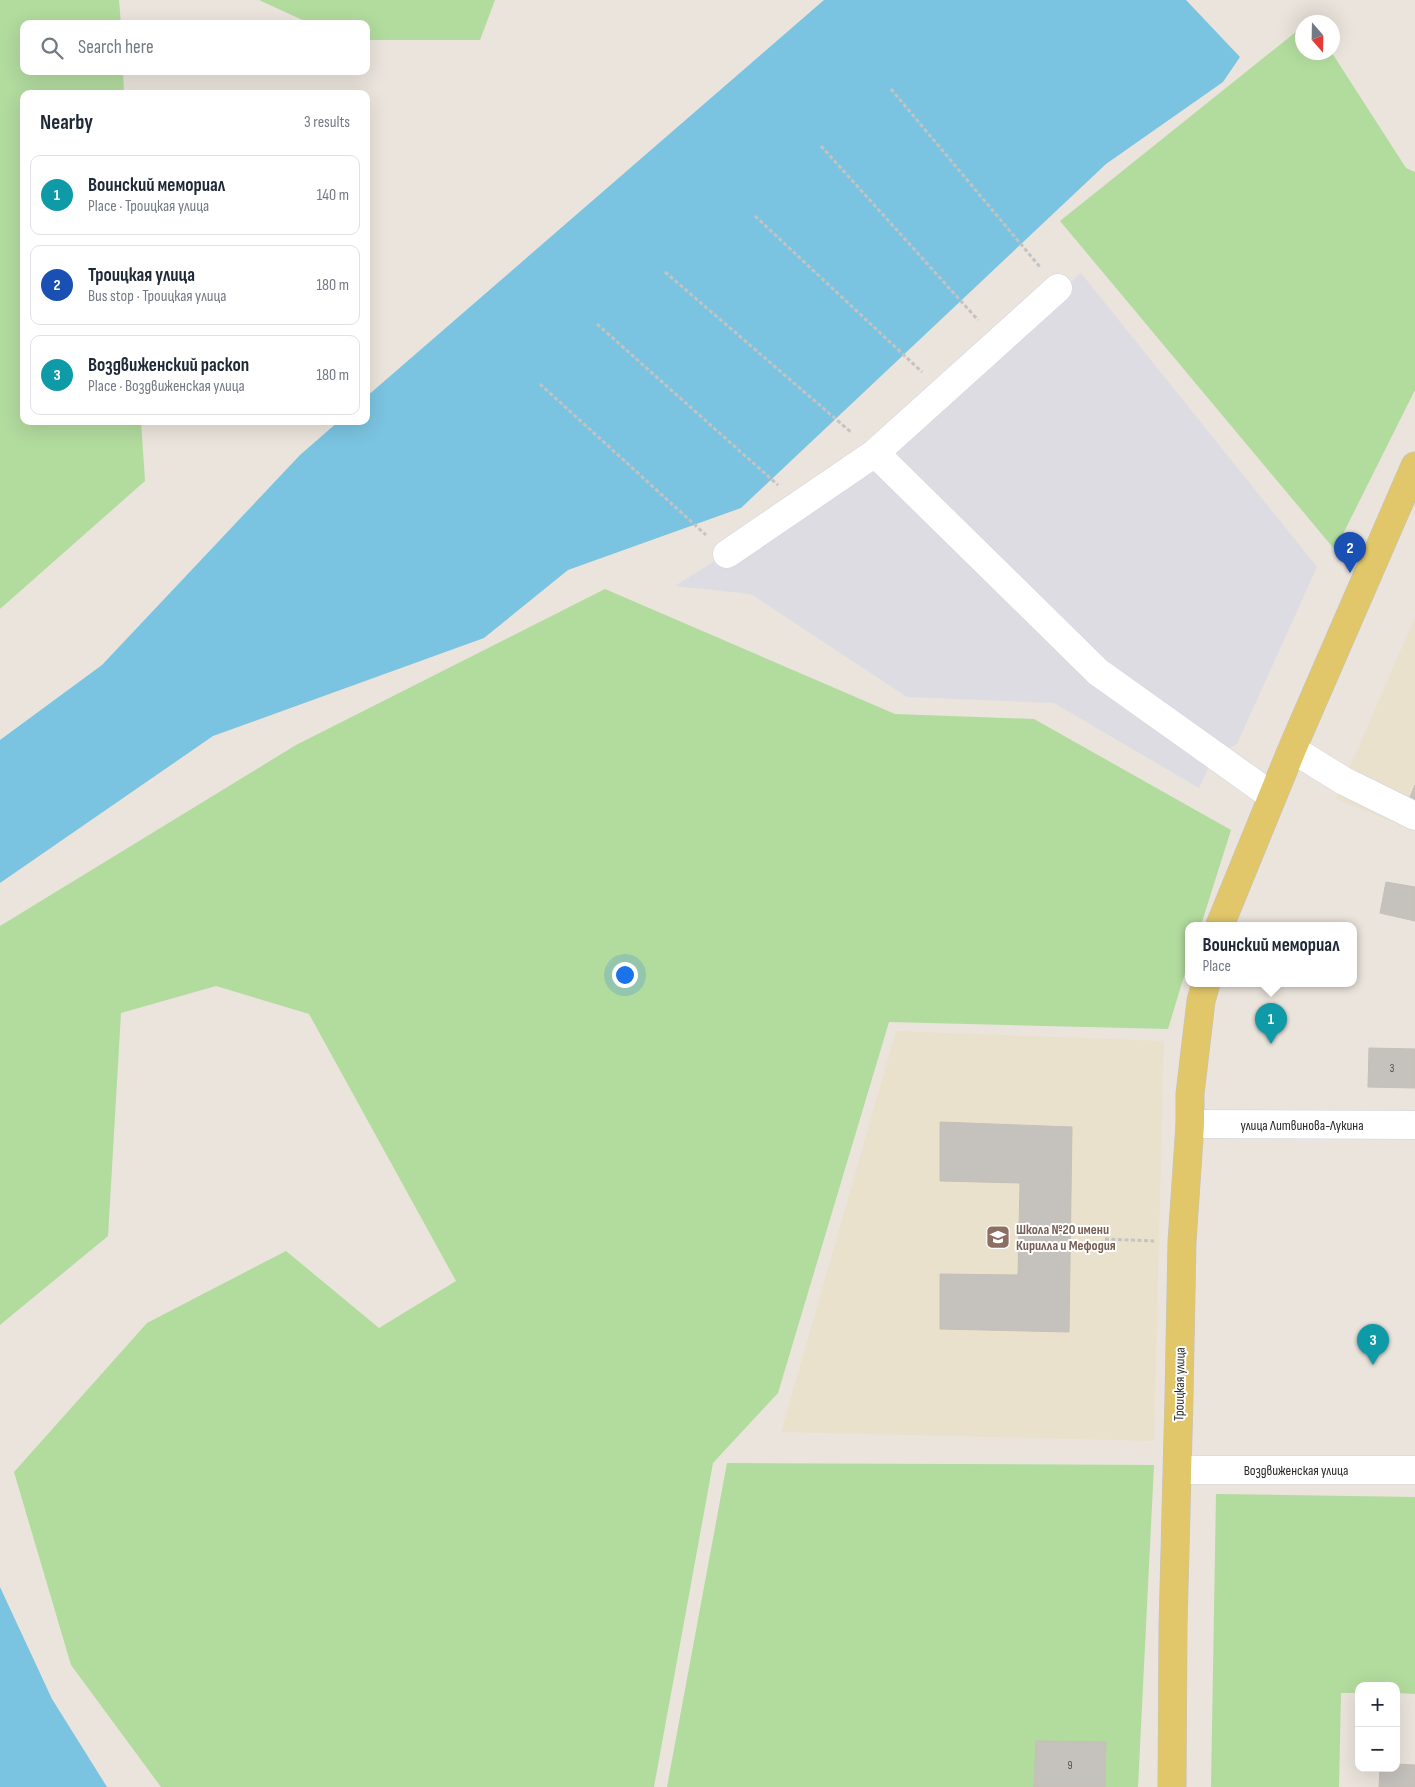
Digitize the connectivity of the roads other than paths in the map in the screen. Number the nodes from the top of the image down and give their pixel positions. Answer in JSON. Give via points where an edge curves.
{"nodes":[{"id":1,"x":1058,"y":288,"type":"road end"},
{"id":2,"x":875,"y":453,"type":"junction"},
{"id":3,"x":1415,"y":466,"type":"edge"},
{"id":4,"x":727,"y":554,"type":"road end"},
{"id":5,"x":1292,"y":749,"type":"junction"},
{"id":6,"x":1272,"y":796,"type":"junction"},
{"id":7,"x":1415,"y":816,"type":"edge"},
{"id":8,"x":1221,"y":922,"type":"edge"},
{"id":9,"x":1205,"y":987,"type":"edge"},
{"id":10,"x":1190,"y":1124,"type":"junction"},
{"id":11,"x":1415,"y":1125,"type":"edge"},
{"id":12,"x":1178,"y":1470,"type":"junction"},
{"id":13,"x":1415,"y":1470,"type":"edge"},
{"id":14,"x":1172,"y":1787,"type":"edge"}],
"edges":[{"from":1,"to":2,"type":"street"},
{"from":2,"to":4,"type":"street"},
{"from":2,"to":6,"type":"street","via":[[1098,672]]},
{"from":3,"to":5,"type":"main road"},
{"from":5,"to":6,"type":"main road"},
{"from":5,"to":7,"type":"street","via":[[1344,781]]},
{"from":6,"to":8,"type":"main road"},
{"from":9,"to":10,"type":"main road","name":"Троицкая улица","via":[[1191,1084]]},
{"from":10,"to":11,"type":"street","name":"улица Литвинова-Лукина"},
{"from":10,"to":12,"type":"main road","name":"Троицкая улица","via":[[1182,1242]]},
{"from":12,"to":13,"type":"street","name":"Воздвиженская улица"},
{"from":12,"to":14,"type":"main road","name":"Троицкая улица"}]}
